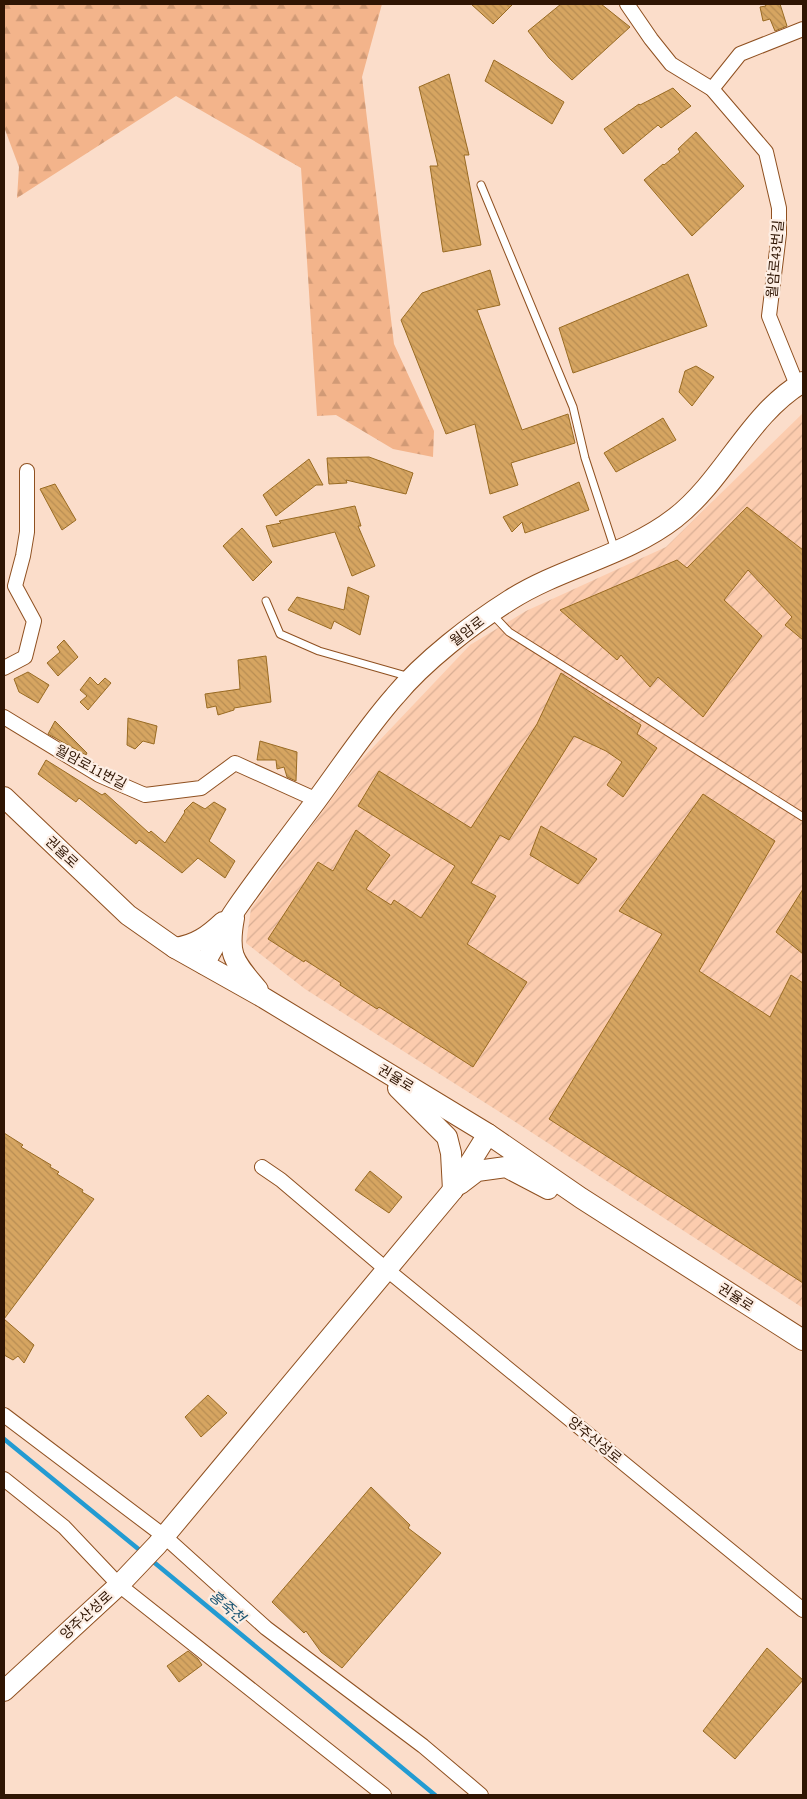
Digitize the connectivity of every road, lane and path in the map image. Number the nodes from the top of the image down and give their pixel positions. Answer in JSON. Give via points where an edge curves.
{"nodes":[{"id":1,"x":627,"y":4,"type":"edge"},
{"id":2,"x":803,"y":29,"type":"edge"},
{"id":3,"x":712,"y":89,"type":"junction"},
{"id":4,"x":480,"y":186,"type":"dead end"},
{"id":5,"x":800,"y":384,"type":"edge"},
{"id":6,"x":27,"y":471,"type":"dead end"},
{"id":7,"x":616,"y":551,"type":"junction"},
{"id":8,"x":266,"y":601,"type":"dead end"},
{"id":9,"x":490,"y":613,"type":"junction"},
{"id":10,"x":4,"y":668,"type":"edge"},
{"id":11,"x":412,"y":678,"type":"junction"},
{"id":12,"x":4,"y":717,"type":"edge"},
{"id":13,"x":4,"y":797,"type":"edge"},
{"id":14,"x":317,"y":800,"type":"junction"},
{"id":15,"x":803,"y":817,"type":"edge"},
{"id":16,"x":236,"y":910,"type":"junction"},
{"id":17,"x":175,"y":948,"type":"junction"},
{"id":18,"x":204,"y":964,"type":"junction"},
{"id":19,"x":264,"y":998,"type":"junction"},
{"id":20,"x":377,"y":1067,"type":"junction"},
{"id":21,"x":488,"y":1134,"type":"junction"},
{"id":22,"x":262,"y":1167,"type":"dead end"},
{"id":23,"x":453,"y":1190,"type":"junction"},
{"id":24,"x":581,"y":1198,"type":"junction"},
{"id":25,"x":386,"y":1269,"type":"junction"},
{"id":26,"x":803,"y":1340,"type":"edge"},
{"id":27,"x":4,"y":1415,"type":"edge"},
{"id":28,"x":4,"y":1479,"type":"edge"},
{"id":29,"x":161,"y":1540,"type":"junction"},
{"id":30,"x":119,"y":1585,"type":"junction"},
{"id":31,"x":803,"y":1610,"type":"edge"},
{"id":32,"x":4,"y":1691,"type":"edge"},
{"id":33,"x":384,"y":1795,"type":"edge"},
{"id":34,"x":481,"y":1795,"type":"edge"}],
"edges":[{"from":1,"to":3,"type":"street","name":"월암로43번길","via":[[671,64]]},
{"from":2,"to":3,"type":"street","via":[[740,54]]},
{"from":3,"to":5,"type":"street","name":"월암로43번길","via":[[766,152],[779,208],[770,316]]},
{"from":4,"to":7,"type":"lane","via":[[573,407],[585,458]]},
{"from":5,"to":7,"type":"street","name":"월암로","via":[[779,399],[756,423],[694,501],[659,530]]},
{"from":6,"to":10,"type":"street","via":[[28,532],[15,586],[34,620],[25,657]]},
{"from":7,"to":9,"type":"street","name":"월암로","via":[[540,583]]},
{"from":8,"to":11,"type":"lane","via":[[280,634],[319,650]]},
{"from":9,"to":11,"type":"street","name":"월암로"},
{"from":9,"to":15,"type":"lane","via":[[509,632]]},
{"from":11,"to":14,"type":"street","name":"월암로","via":[[396,694]]},
{"from":12,"to":14,"type":"street","name":"월암로11번길","via":[[99,775],[145,795],[201,788],[235,763]]},
{"from":13,"to":17,"type":"street","name":"권율로","via":[[128,915]]},
{"from":14,"to":16,"type":"street","name":"월암로"},
{"from":16,"to":17,"type":"street","via":[[203,938]]},
{"from":16,"to":18,"type":"street","name":"월암로"},
{"from":16,"to":19,"type":"street","via":[[231,935],[232,954]]},
{"from":17,"to":18,"type":"street","name":"권율로"},
{"from":18,"to":19,"type":"street","name":"권율로"},
{"from":19,"to":20,"type":"street","name":"권율로"},
{"from":20,"to":21,"type":"street","name":"권율로"},
{"from":20,"to":23,"type":"street","via":[[447,1137]]},
{"from":21,"to":23,"type":"street","name":"양주산성로"},
{"from":21,"to":24,"type":"street","name":"권율로"},
{"from":22,"to":25,"type":"street"},
{"from":23,"to":24,"type":"street","via":[[477,1171],[506,1166],[555,1192]]},
{"from":23,"to":25,"type":"street","name":"양주산성로"},
{"from":24,"to":26,"type":"street","name":"권율로"},
{"from":25,"to":29,"type":"street","name":"양주산성로"},
{"from":25,"to":31,"type":"street","name":"양주산성로"},
{"from":27,"to":29,"type":"street"},
{"from":28,"to":30,"type":"street","via":[[64,1527]]},
{"from":29,"to":30,"type":"street","name":"양주산성로"},
{"from":29,"to":34,"type":"street","via":[[266,1628],[423,1746]]},
{"from":30,"to":32,"type":"street","name":"양주산성로"},
{"from":30,"to":33,"type":"street"}]}
